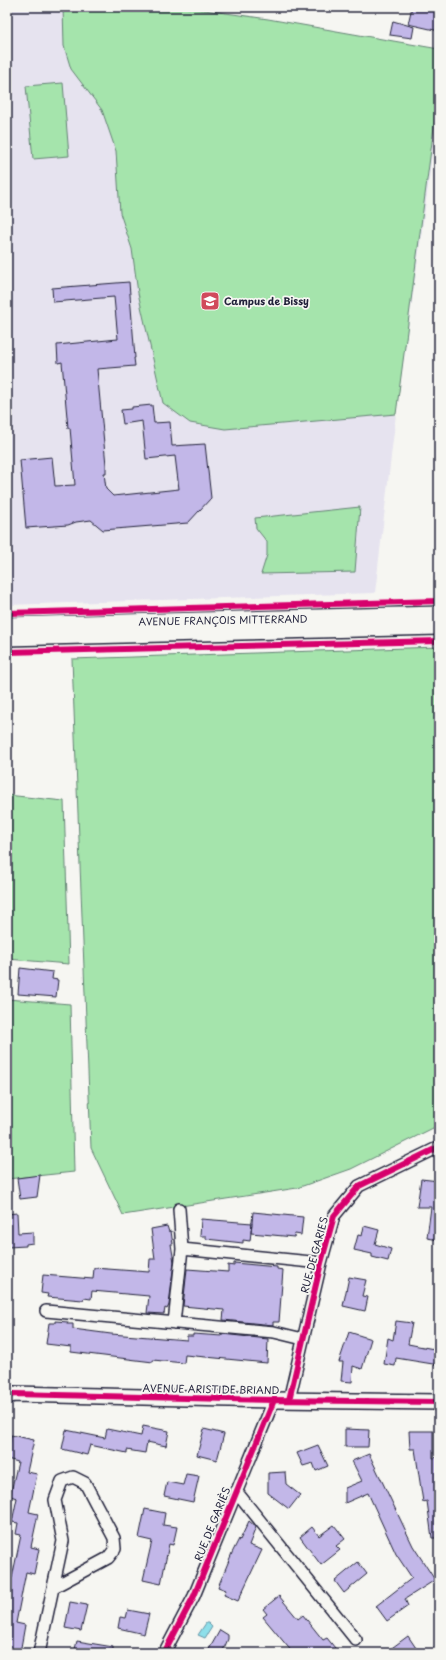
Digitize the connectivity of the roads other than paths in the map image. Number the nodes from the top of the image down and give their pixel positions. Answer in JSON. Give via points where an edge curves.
{"nodes":[{"id":1,"x":439,"y":614,"type":"edge"},
{"id":2,"x":7,"y":625,"type":"edge"},
{"id":3,"x":439,"y":627,"type":"edge"},
{"id":4,"x":7,"y":638,"type":"edge"},
{"id":5,"x":439,"y":1147,"type":"edge"},
{"id":6,"x":179,"y":1209,"type":"dead end"},
{"id":7,"x":182,"y":1249,"type":"junction"},
{"id":8,"x":321,"y":1263,"type":"junction"},
{"id":9,"x":46,"y":1311,"type":"dead end"},
{"id":10,"x":174,"y":1323,"type":"junction"},
{"id":11,"x":303,"y":1339,"type":"junction"},
{"id":12,"x":7,"y":1396,"type":"edge"},
{"id":13,"x":274,"y":1400,"type":"junction"},
{"id":14,"x":290,"y":1400,"type":"junction"},
{"id":15,"x":439,"y":1402,"type":"edge"},
{"id":16,"x":236,"y":1491,"type":"junction"},
{"id":17,"x":54,"y":1587,"type":"junction"},
{"id":18,"x":356,"y":1640,"type":"dead end"},
{"id":19,"x":39,"y":1653,"type":"edge"},
{"id":20,"x":164,"y":1653,"type":"edge"}],
"edges":[{"from":1,"to":2,"type":"main road","name":"AVENUE FRANÇOIS MITTERRAND"},
{"from":3,"to":4,"type":"main road","name":"AVENUE FRANÇOIS MITTERRAND"},
{"from":5,"to":8,"type":"street","name":"RUE DE GARIES","via":[[359,1186],[334,1216]]},
{"from":6,"to":7,"type":"street"},
{"from":7,"to":8,"type":"street"},
{"from":7,"to":10,"type":"street"},
{"from":8,"to":11,"type":"street","name":"RUE DE GARIES"},
{"from":9,"to":10,"type":"street"},
{"from":10,"to":11,"type":"street","via":[[274,1332]]},
{"from":11,"to":14,"type":"street","name":"RUE DE GARIES"},
{"from":12,"to":13,"type":"main road","name":"AVENUE ARISTIDE BRIAND","via":[[14,1394]]},
{"from":13,"to":14,"type":"main road","name":"AVENUE ARISTIDE BRIAND"},
{"from":13,"to":16,"type":"street","name":"RUE DE GARIÈS"},
{"from":14,"to":15,"type":"main road","name":"AVENUE ARISTIDE BRIAND"},
{"from":16,"to":18,"type":"street","name":"RUE DE GARIÈS"},
{"from":16,"to":20,"type":"street","name":"RUE DE GARIÈS","via":[[194,1596]]},
{"from":17,"to":17,"type":"street","via":[[63,1541],[56,1500],[62,1481],[73,1477],[85,1483],[114,1538],[115,1549],[108,1558]]},
{"from":17,"to":19,"type":"street"}]}
